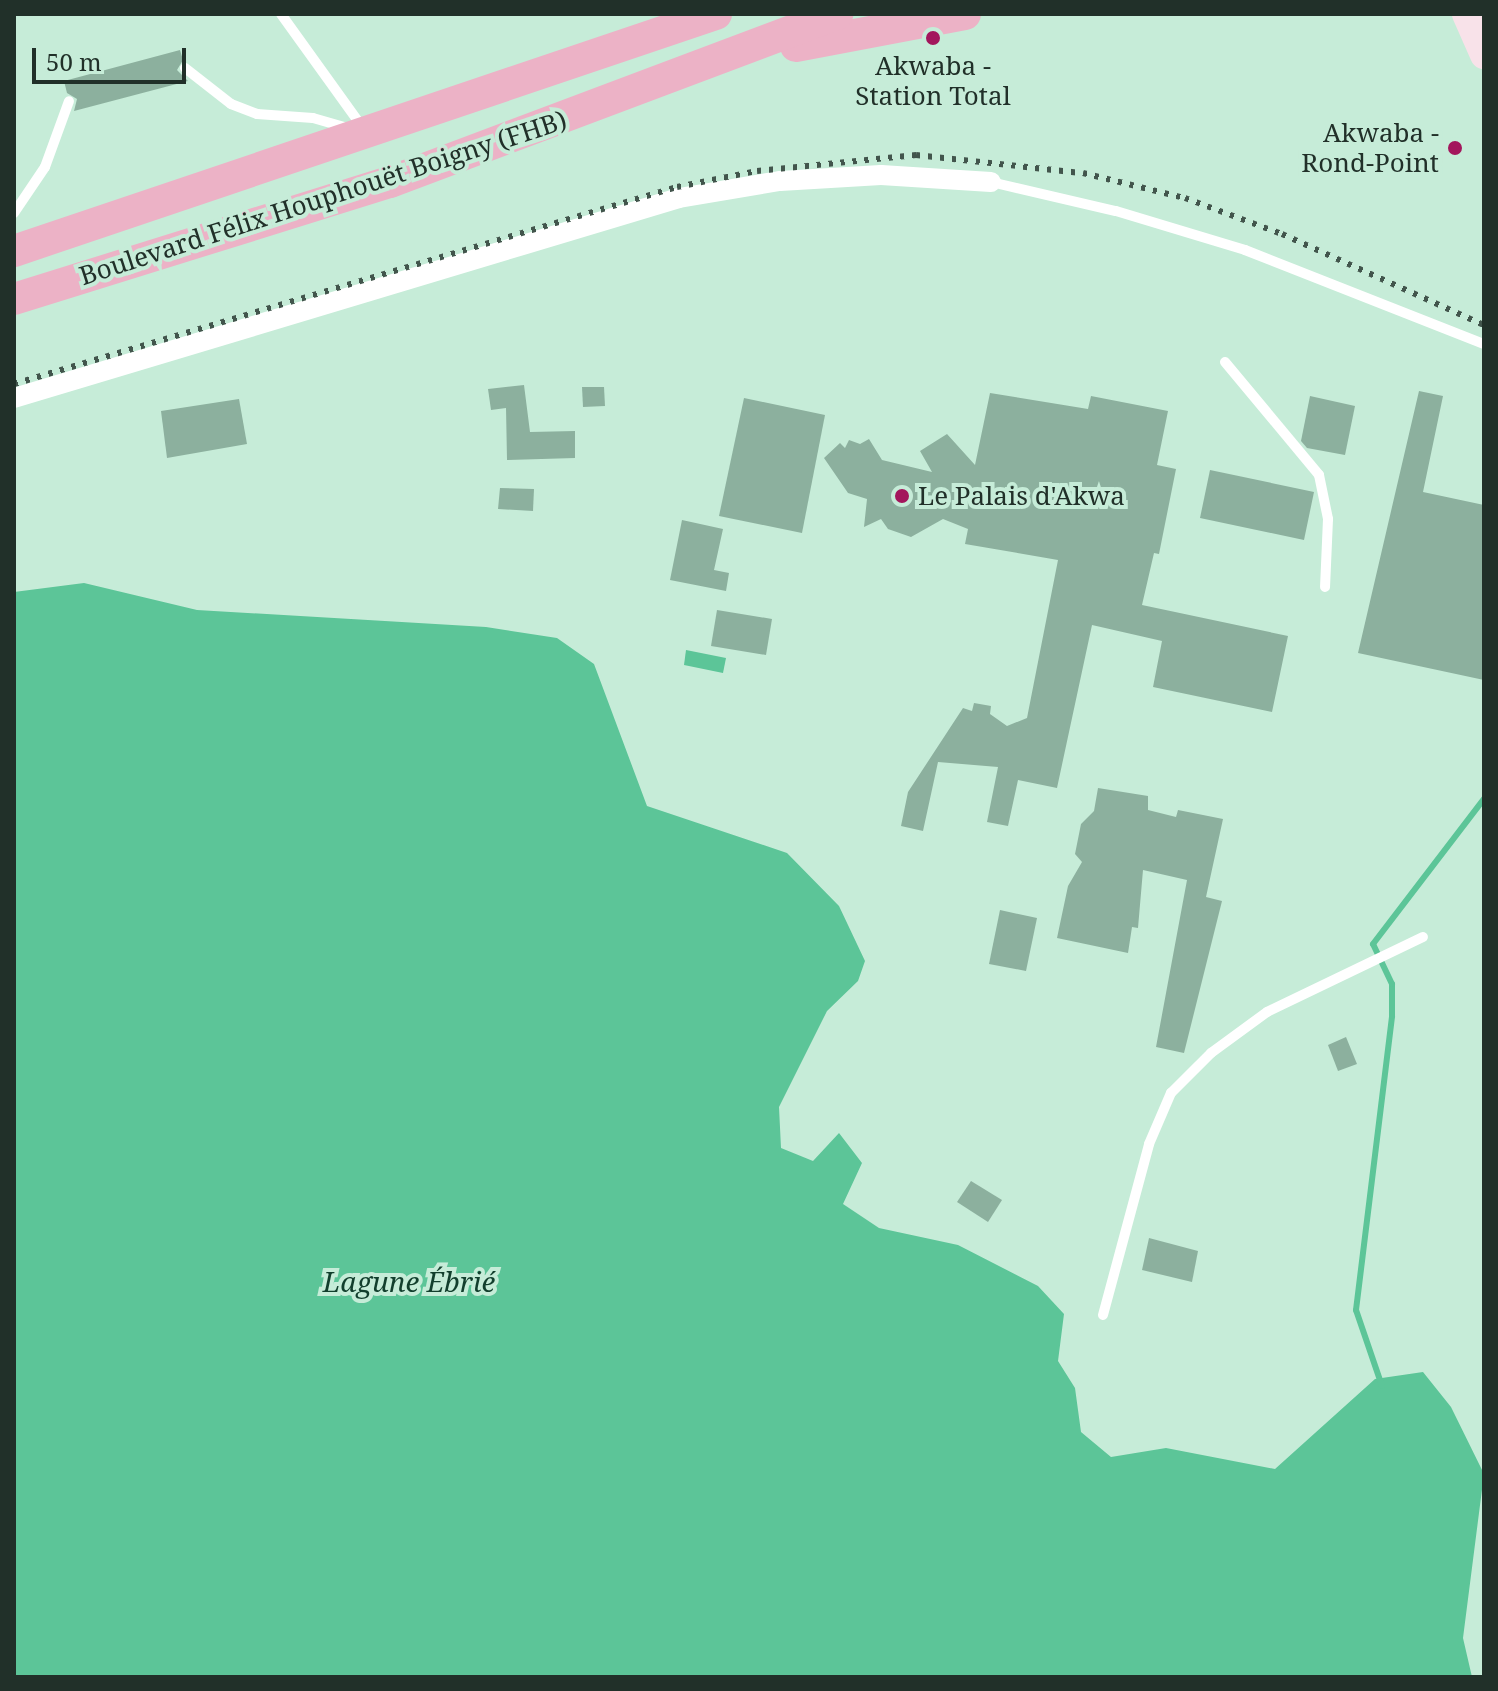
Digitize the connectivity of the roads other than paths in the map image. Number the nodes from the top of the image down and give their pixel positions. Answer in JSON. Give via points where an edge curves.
{"nodes":[{"id":1,"x":281,"y":14,"type":"edge"},
{"id":2,"x":838,"y":14,"type":"edge"},
{"id":3,"x":965,"y":14,"type":"edge"},
{"id":4,"x":1466,"y":14,"type":"edge"},
{"id":5,"x":713,"y":15,"type":"edge"},
{"id":6,"x":1484,"y":55,"type":"edge"},
{"id":7,"x":722,"y":61,"type":"junction"},
{"id":8,"x":185,"y":68,"type":"dead end"},
{"id":9,"x":69,"y":101,"type":"dead end"},
{"id":10,"x":366,"y":133,"type":"junction"},
{"id":11,"x":991,"y":182,"type":"joint"},
{"id":12,"x":14,"y":213,"type":"edge"},
{"id":13,"x":14,"y":251,"type":"edge"},
{"id":14,"x":14,"y":299,"type":"edge"},
{"id":15,"x":1484,"y":344,"type":"edge"},
{"id":16,"x":1225,"y":362,"type":"dead end"},
{"id":17,"x":14,"y":398,"type":"edge"},
{"id":18,"x":1325,"y":587,"type":"dead end"},
{"id":19,"x":1423,"y":937,"type":"dead end"},
{"id":20,"x":1103,"y":1315,"type":"dead end"}],
"edges":[{"from":1,"to":10,"type":"lane"},
{"from":2,"to":7,"type":"highway"},
{"from":3,"to":7,"type":"highway"},
{"from":4,"to":6,"type":"main road"},
{"from":5,"to":10,"type":"highway","name":"Boulevard Félix Houphouët Boigny (FHB)"},
{"from":7,"to":14,"type":"highway","name":"Boulevard Félix Houphouët Boigny (FHB)","via":[[390,182]]},
{"from":8,"to":10,"type":"lane","via":[[231,104],[257,114],[313,118]]},
{"from":9,"to":12,"type":"lane","via":[[45,167]]},
{"from":10,"to":13,"type":"highway","name":"Boulevard Félix Houphouët Boigny (FHB)"},
{"from":11,"to":15,"type":"lane","via":[[1116,211],[1245,250]]},
{"from":11,"to":17,"type":"street","via":[[881,175],[780,181],[679,198]]},
{"from":16,"to":18,"type":"lane","via":[[1319,475],[1328,519]]},
{"from":19,"to":20,"type":"lane","via":[[1314,985],[1234,1034],[1171,1093],[1149,1144]]}]}
